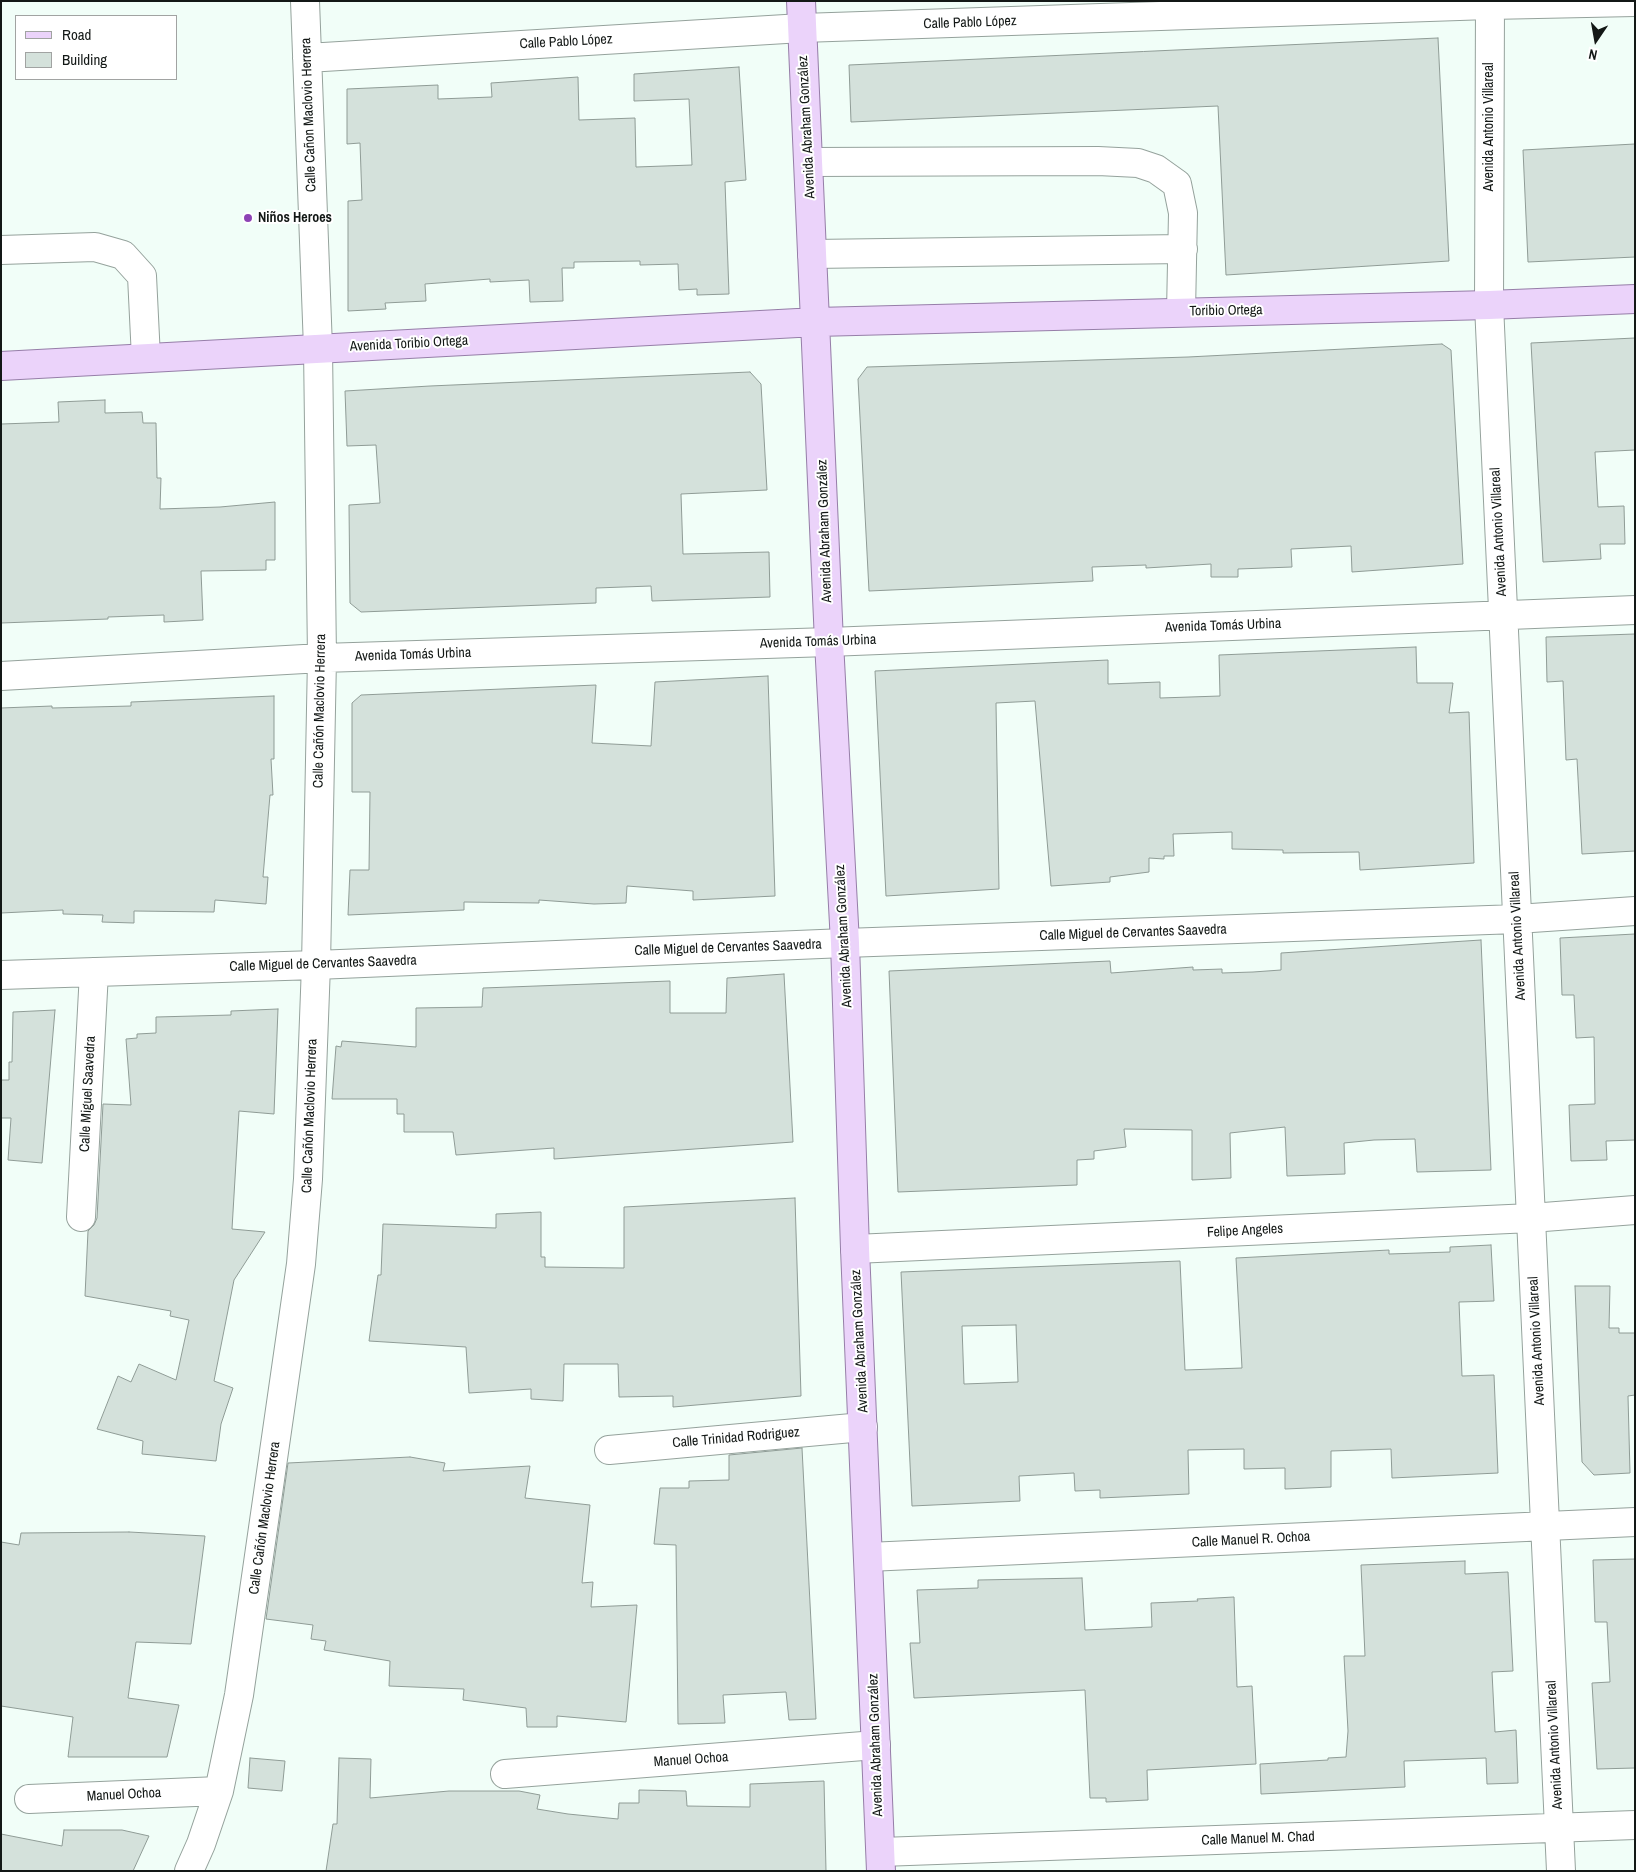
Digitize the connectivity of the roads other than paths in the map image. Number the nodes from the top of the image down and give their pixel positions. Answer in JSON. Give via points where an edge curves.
{"nodes":[{"id":1,"x":305,"y":1,"type":"edge"},
{"id":2,"x":801,"y":1,"type":"edge"},
{"id":3,"x":1635,"y":2,"type":"edge"},
{"id":4,"x":1489,"y":3,"type":"edge"},
{"id":5,"x":802,"y":28,"type":"junction"},
{"id":6,"x":307,"y":58,"type":"junction"},
{"id":7,"x":809,"y":162,"type":"junction"},
{"id":8,"x":1183,"y":249,"type":"junction"},
{"id":9,"x":1,"y":250,"type":"edge"},
{"id":10,"x":812,"y":254,"type":"junction"},
{"id":11,"x":1635,"y":299,"type":"edge"},
{"id":12,"x":1489,"y":305,"type":"junction"},
{"id":13,"x":1181,"y":312,"type":"junction"},
{"id":14,"x":816,"y":322,"type":"junction"},
{"id":15,"x":318,"y":348,"type":"junction"},
{"id":16,"x":146,"y":358,"type":"junction"},
{"id":17,"x":1,"y":366,"type":"edge"},
{"id":18,"x":1635,"y":610,"type":"edge"},
{"id":19,"x":1503,"y":615,"type":"junction"},
{"id":20,"x":829,"y":642,"type":"junction"},
{"id":21,"x":322,"y":658,"type":"junction"},
{"id":22,"x":1,"y":676,"type":"edge"},
{"id":23,"x":1635,"y":911,"type":"edge"},
{"id":24,"x":1517,"y":919,"type":"junction"},
{"id":25,"x":845,"y":943,"type":"junction"},
{"id":26,"x":316,"y":965,"type":"junction"},
{"id":27,"x":94,"y":972,"type":"junction"},
{"id":28,"x":1,"y":975,"type":"edge"},
{"id":29,"x":1635,"y":1210,"type":"edge"},
{"id":30,"x":82,"y":1216,"type":"dead end"},
{"id":31,"x":1531,"y":1218,"type":"junction"},
{"id":32,"x":856,"y":1249,"type":"junction"},
{"id":33,"x":863,"y":1427,"type":"junction"},
{"id":34,"x":610,"y":1450,"type":"dead end"},
{"id":35,"x":1635,"y":1522,"type":"edge"},
{"id":36,"x":1545,"y":1527,"type":"junction"},
{"id":37,"x":868,"y":1557,"type":"junction"},
{"id":38,"x":876,"y":1745,"type":"junction"},
{"id":39,"x":505,"y":1774,"type":"dead end"},
{"id":40,"x":218,"y":1791,"type":"junction"},
{"id":41,"x":29,"y":1799,"type":"dead end"},
{"id":42,"x":1635,"y":1825,"type":"edge"},
{"id":43,"x":1559,"y":1829,"type":"junction"},
{"id":44,"x":881,"y":1862,"type":"edge"},
{"id":45,"x":189,"y":1871,"type":"edge"},
{"id":46,"x":1561,"y":1871,"type":"edge"}],
"edges":[{"from":1,"to":6,"type":"street","name":"Calle Cañon Maclovio Herrera"},
{"from":2,"to":5,"type":"main road","name":"Avenida Abraham González"},
{"from":3,"to":4,"type":"street","name":"Calle Pablo López"},
{"from":4,"to":5,"type":"street","name":"Calle Pablo López"},
{"from":4,"to":12,"type":"street","name":"Avenida Antonio Villareal"},
{"from":5,"to":6,"type":"street","name":"Calle Pablo López"},
{"from":5,"to":7,"type":"main road","name":"Avenida Abraham González"},
{"from":6,"to":15,"type":"street","name":"Calle Cañon Maclovio Herrera"},
{"from":7,"to":8,"type":"street","via":[[1138,163],[1177,184],[1183,213]]},
{"from":7,"to":10,"type":"main road","name":"Avenida Abraham González"},
{"from":8,"to":10,"type":"street"},
{"from":8,"to":13,"type":"street"},
{"from":9,"to":16,"type":"street","via":[[95,247],[124,255],[142,276]]},
{"from":10,"to":14,"type":"main road","name":"Avenida Abraham González"},
{"from":11,"to":12,"type":"main road","name":"Toribio Ortega"},
{"from":12,"to":13,"type":"main road","name":"Toribio Ortega"},
{"from":12,"to":19,"type":"street","name":"Avenida Antonio Villareal"},
{"from":13,"to":14,"type":"main road","name":"Toribio Ortega"},
{"from":14,"to":15,"type":"main road","name":"Avenida Toribio Ortega"},
{"from":14,"to":20,"type":"main road","name":"Avenida Abraham González"},
{"from":15,"to":16,"type":"main road","name":"Avenida Toribio Ortega"},
{"from":15,"to":21,"type":"street","name":"Calle Cañón Maclovio Herrera"},
{"from":16,"to":17,"type":"main road","name":"Avenida Toribio Ortega"},
{"from":18,"to":19,"type":"street","name":"Avenida Tomás Urbina"},
{"from":19,"to":20,"type":"street","name":"Avenida Tomás Urbina"},
{"from":19,"to":24,"type":"street","name":"Avenida Antonio Villareal"},
{"from":20,"to":21,"type":"street","name":"Avenida Tomás Urbina"},
{"from":20,"to":25,"type":"main road","name":"Avenida Abraham González"},
{"from":21,"to":22,"type":"street","name":"Avenida Tomás Urbina"},
{"from":21,"to":26,"type":"street","name":"Calle Cañón Maclovio Herrera"},
{"from":23,"to":24,"type":"street","name":"Calle Miguel de Cervantes Saavedra"},
{"from":24,"to":25,"type":"street","name":"Calle Miguel de Cervantes Saavedra"},
{"from":24,"to":31,"type":"street","name":"Avenida Antonio Villareal"},
{"from":25,"to":26,"type":"street","name":"Calle Miguel de Cervantes Saavedra"},
{"from":25,"to":32,"type":"main road","name":"Avenida Abraham González"},
{"from":26,"to":27,"type":"street","name":"Calle Miguel de Cervantes Saavedra"},
{"from":26,"to":40,"type":"street","name":"Calle Cañón Maclovio Herrera","via":[[308,1179],[301,1264],[239,1695]]},
{"from":27,"to":28,"type":"street","name":"Calle Miguel de Cervantes Saavedra"},
{"from":27,"to":30,"type":"street","name":"Calle Miguel Saavedra"},
{"from":29,"to":31,"type":"street","name":"Felipe Angeles"},
{"from":31,"to":32,"type":"street","name":"Felipe Angeles"},
{"from":31,"to":36,"type":"street","name":"Avenida Antonio Villareal"},
{"from":32,"to":33,"type":"main road","name":"Avenida Abraham González"},
{"from":33,"to":34,"type":"street","name":"Calle Trinidad Rodriguez"},
{"from":33,"to":37,"type":"main road","name":"Avenida Abraham González"},
{"from":35,"to":36,"type":"street","name":"Calle Manuel R. Ochoa"},
{"from":36,"to":37,"type":"street","name":"Calle Manuel R. Ochoa"},
{"from":36,"to":43,"type":"street","name":"Avenida Antonio Villareal"},
{"from":37,"to":38,"type":"main road","name":"Avenida Abraham González"},
{"from":38,"to":39,"type":"street","name":"Manuel Ochoa"},
{"from":38,"to":44,"type":"main road","name":"Avenida Abraham González"},
{"from":40,"to":41,"type":"street","name":"Manuel Ochoa"},
{"from":40,"to":45,"type":"street","name":"Calle Cañón Maclovio Herrera"},
{"from":42,"to":43,"type":"street","name":"Calle Manuel M. Chad"},
{"from":43,"to":44,"type":"street","name":"Calle Manuel M. Chad"},
{"from":43,"to":46,"type":"street","name":"Avenida Antonio Villareal"}]}
